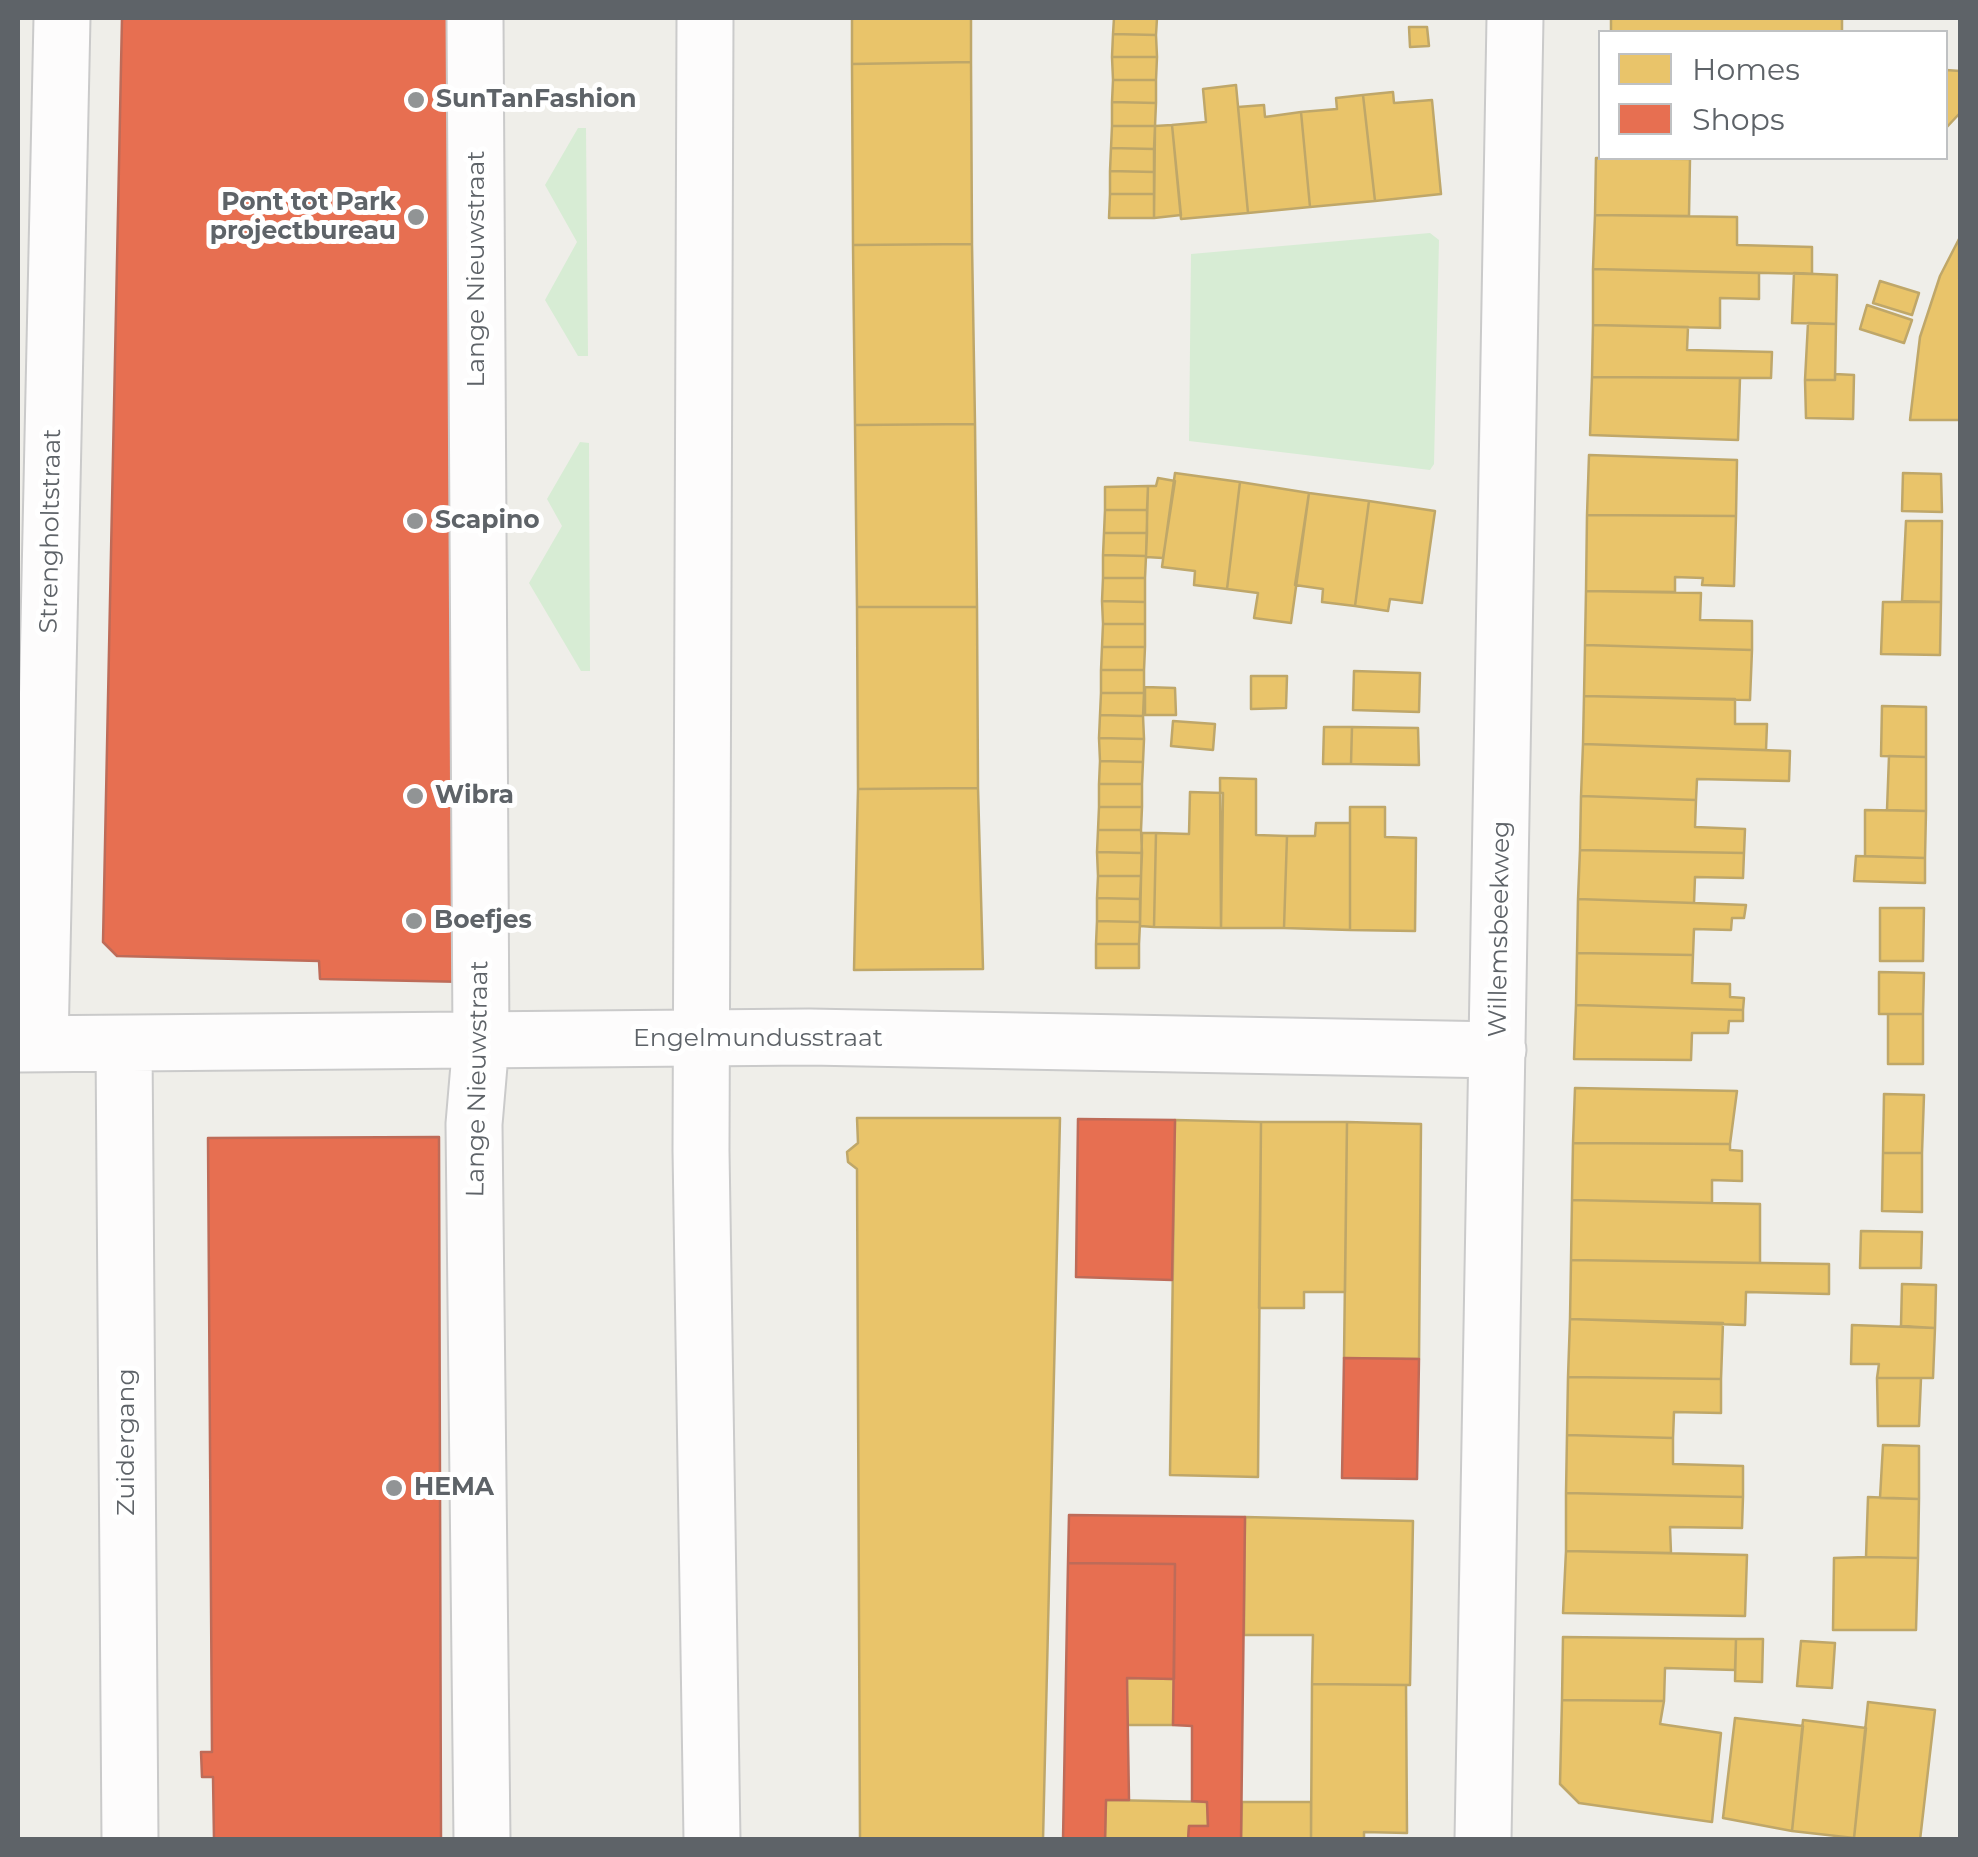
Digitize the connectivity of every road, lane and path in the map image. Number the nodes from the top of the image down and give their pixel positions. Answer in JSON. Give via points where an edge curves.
{"nodes":[{"id":1,"x":62,"y":18,"type":"edge"},
{"id":2,"x":475,"y":18,"type":"edge"},
{"id":3,"x":705,"y":18,"type":"edge"},
{"id":4,"x":1515,"y":18,"type":"edge"},
{"id":5,"x":35,"y":407,"type":"edge"},
{"id":6,"x":701,"y":1038,"type":"junction"},
{"id":7,"x":481,"y":1042,"type":"junction"},
{"id":8,"x":29,"y":1044,"type":"edge"},
{"id":9,"x":124,"y":1045,"type":"junction"},
{"id":10,"x":1498,"y":1050,"type":"junction"},
{"id":11,"x":130,"y":1840,"type":"edge"},
{"id":12,"x":482,"y":1840,"type":"edge"},
{"id":13,"x":712,"y":1840,"type":"edge"},
{"id":14,"x":1483,"y":1840,"type":"edge"}],
"edges":[{"from":1,"to":5,"type":"street","name":"Strengholtstraat"},
{"from":2,"to":7,"type":"street","name":"Lange Nieuwstraat"},
{"from":3,"to":6,"type":"street"},
{"from":4,"to":10,"type":"street","name":"Willemsbeekweg"},
{"from":5,"to":8,"type":"street","name":"Strengholtstraat"},
{"from":6,"to":7,"type":"street","name":"Engelmundusstraat"},
{"from":6,"to":10,"type":"street","name":"Engelmundusstraat"},
{"from":6,"to":13,"type":"street"},
{"from":7,"to":9,"type":"street","name":"Engelmundusstraat"},
{"from":7,"to":12,"type":"street","name":"Lange Nieuwstraat","via":[[474,1164]]},
{"from":8,"to":9,"type":"street","name":"Engelmundusstraat"},
{"from":9,"to":11,"type":"street","name":"Zuidergang"},
{"from":10,"to":14,"type":"street","name":"Willemsbeekweg"}]}
